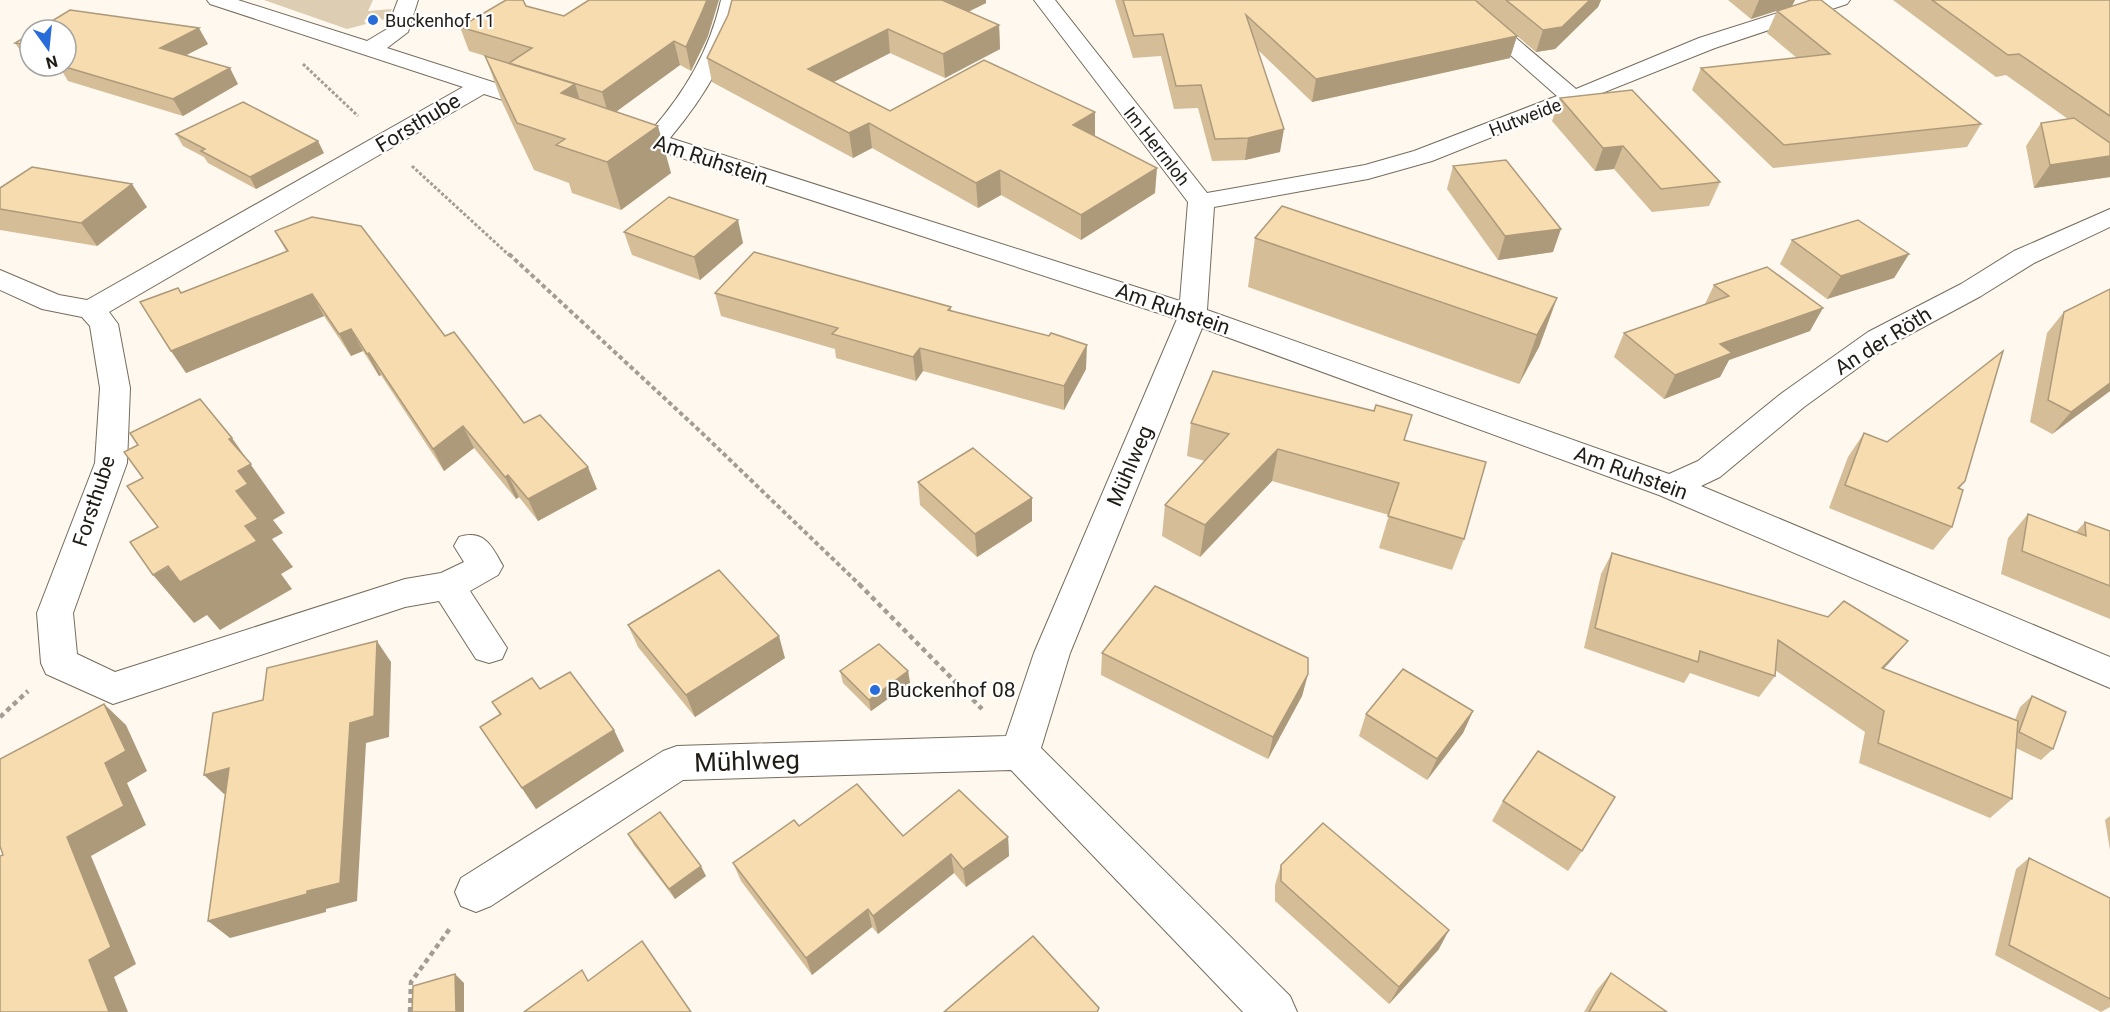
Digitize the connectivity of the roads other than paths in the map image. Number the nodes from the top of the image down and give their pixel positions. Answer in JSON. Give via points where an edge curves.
{"nodes":[{"id":1,"x":217,"y":0,"type":"edge"},
{"id":2,"x":408,"y":0,"type":"edge"},
{"id":3,"x":731,"y":0,"type":"edge"},
{"id":4,"x":1044,"y":0,"type":"edge"},
{"id":5,"x":1458,"y":0,"type":"edge"},
{"id":6,"x":1840,"y":0,"type":"edge"},
{"id":7,"x":372,"y":48,"type":"junction"},
{"id":8,"x":483,"y":85,"type":"junction"},
{"id":9,"x":1573,"y":98,"type":"junction"},
{"id":10,"x":565,"y":112,"type":"edge"},
{"id":11,"x":598,"y":123,"type":"edge"},
{"id":12,"x":654,"y":142,"type":"junction"},
{"id":13,"x":1201,"y":202,"type":"junction"},
{"id":14,"x":2110,"y":217,"type":"edge"},
{"id":15,"x":0,"y":279,"type":"edge"},
{"id":16,"x":91,"y":310,"type":"junction"},
{"id":17,"x":1193,"y":315,"type":"junction"},
{"id":18,"x":1671,"y":487,"type":"junction"},
{"id":19,"x":471,"y":546,"type":"dead end"},
{"id":20,"x":448,"y":586,"type":"junction"},
{"id":21,"x":489,"y":648,"type":"dead end"},
{"id":22,"x":2110,"y":673,"type":"edge"},
{"id":23,"x":1020,"y":753,"type":"junction"},
{"id":24,"x":476,"y":892,"type":"road end"},
{"id":25,"x":1258,"y":1007,"type":"edge"}],
"edges":[{"from":1,"to":7,"type":"street"},
{"from":2,"to":7,"type":"street","via":[[397,32]]},
{"from":3,"to":12,"type":"street","via":[[728,20],[709,71]]},
{"from":4,"to":13,"type":"street","name":"Im Herrnloh"},
{"from":5,"to":9,"type":"street"},
{"from":6,"to":9,"type":"street","name":"Hutweide","via":[[1707,43]]},
{"from":7,"to":8,"type":"street"},
{"from":8,"to":10,"type":"street"},
{"from":8,"to":16,"type":"street","name":"Forsthube"},
{"from":9,"to":13,"type":"street","name":"Hutweide","via":[[1423,156],[1368,172]]},
{"from":11,"to":12,"type":"street","name":"Am Ruhstein"},
{"from":12,"to":17,"type":"street","name":"Am Ruhstein"},
{"from":13,"to":17,"type":"street","name":"Im Herrnloh"},
{"from":14,"to":18,"type":"street","name":"An der Röth","via":[[2024,257],[1878,339],[1793,400],[1709,469]]},
{"from":15,"to":16,"type":"street","via":[[52,303]]},
{"from":16,"to":20,"type":"street","name":"Forsthube","via":[[104,324],[115,388],[111,462],[56,613],[59,663],[113,688],[405,593]]},
{"from":17,"to":18,"type":"street","name":"Am Ruhstein"},
{"from":17,"to":23,"type":"street","name":"Mühlweg","via":[[1052,653]]},
{"from":18,"to":22,"type":"street","name":"Am Ruhstein"},
{"from":19,"to":20,"type":"street","name":"Forsthube","via":[[486,566]]},
{"from":20,"to":21,"type":"street"},
{"from":23,"to":24,"type":"street","name":"Mühlweg","via":[[677,763]]},
{"from":23,"to":25,"type":"street"}]}
